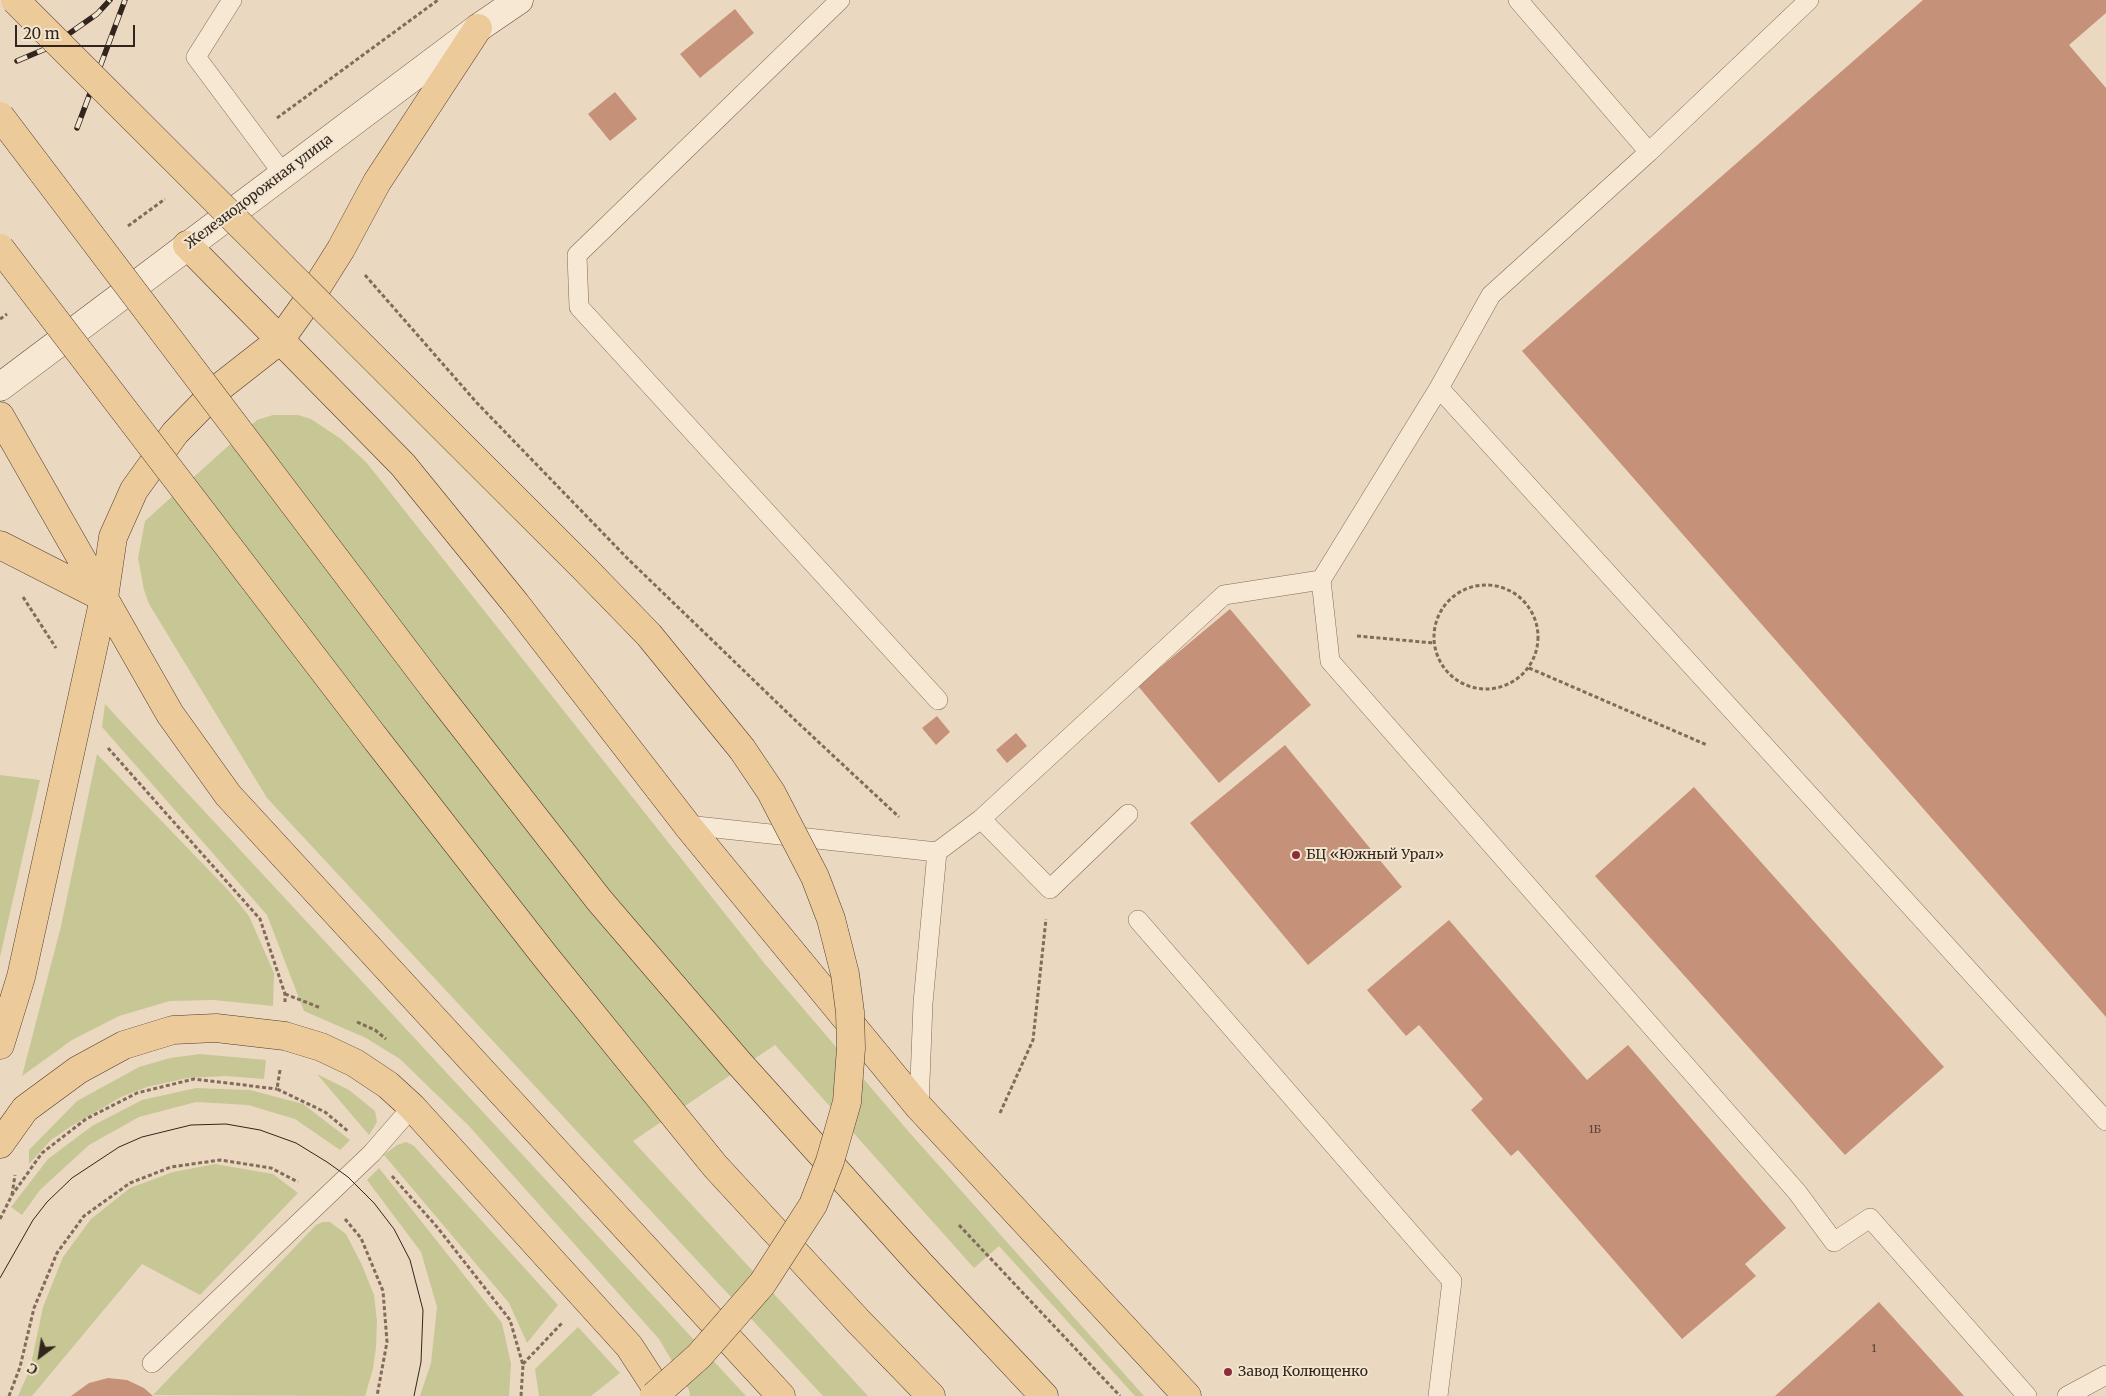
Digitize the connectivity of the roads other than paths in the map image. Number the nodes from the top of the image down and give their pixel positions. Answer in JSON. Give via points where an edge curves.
{"nodes":[{"id":1,"x":15,"y":0,"type":"edge"},
{"id":2,"x":232,"y":0,"type":"edge"},
{"id":3,"x":519,"y":0,"type":"edge"},
{"id":4,"x":840,"y":0,"type":"edge"},
{"id":5,"x":1518,"y":0,"type":"edge"},
{"id":6,"x":1809,"y":0,"type":"edge"},
{"id":7,"x":478,"y":28,"type":"junction"},
{"id":8,"x":0,"y":116,"type":"edge"},
{"id":9,"x":1650,"y":152,"type":"junction"},
{"id":10,"x":284,"y":175,"type":"junction"},
{"id":11,"x":187,"y":245,"type":"junction"},
{"id":12,"x":0,"y":248,"type":"edge"},
{"id":13,"x":280,"y":340,"type":"junction"},
{"id":14,"x":0,"y":386,"type":"edge"},
{"id":15,"x":1439,"y":388,"type":"junction"},
{"id":16,"x":0,"y":416,"type":"edge"},
{"id":17,"x":0,"y":545,"type":"edge"},
{"id":18,"x":1321,"y":580,"type":"junction"},
{"id":19,"x":104,"y":598,"type":"junction"},
{"id":20,"x":938,"y":700,"type":"dead end"},
{"id":21,"x":1128,"y":814,"type":"dead end"},
{"id":22,"x":980,"y":819,"type":"junction"},
{"id":23,"x":687,"y":825,"type":"junction"},
{"id":24,"x":937,"y":852,"type":"junction"},
{"id":25,"x":1138,"y":920,"type":"dead end"},
{"id":26,"x":0,"y":1045,"type":"edge"},
{"id":27,"x":412,"y":1107,"type":"junction"},
{"id":28,"x":919,"y":1107,"type":"junction"},
{"id":29,"x":2106,"y":1121,"type":"edge"},
{"id":30,"x":0,"y":1144,"type":"edge"},
{"id":31,"x":152,"y":1363,"type":"dead end"},
{"id":32,"x":2106,"y":1375,"type":"edge"},
{"id":33,"x":654,"y":1396,"type":"edge"},
{"id":34,"x":659,"y":1396,"type":"edge"},
{"id":35,"x":781,"y":1396,"type":"edge"},
{"id":36,"x":931,"y":1396,"type":"edge"},
{"id":37,"x":1044,"y":1396,"type":"edge"},
{"id":38,"x":1187,"y":1396,"type":"edge"},
{"id":39,"x":1438,"y":1396,"type":"edge"},
{"id":40,"x":2027,"y":1396,"type":"edge"},
{"id":41,"x":2067,"y":1396,"type":"edge"}],
"edges":[{"from":1,"to":33,"type":"main road","bridge":true,"via":[[649,636],[742,749],[771,792],[815,877],[831,919],[845,974],[850,1012],[847,1102],[830,1160],[813,1205],[762,1284],[699,1356]]},
{"from":2,"to":10,"type":"lane","via":[[196,57]]},
{"from":3,"to":7,"type":"main road","name":"Железнодорожная улица"},
{"from":4,"to":20,"type":"lane","via":[[577,255],[579,307]]},
{"from":5,"to":9,"type":"lane"},
{"from":6,"to":9,"type":"lane"},
{"from":7,"to":10,"type":"main road","name":"Железнодорожная улица"},
{"from":7,"to":13,"type":"main road","via":[[377,182],[312,295]]},
{"from":8,"to":37,"type":"main road","bridge":true,"via":[[599,900],[732,1056],[920,1265]]},
{"from":9,"to":15,"type":"lane","via":[[1491,294]]},
{"from":10,"to":11,"type":"main road","name":"Железнодорожная улица"},
{"from":11,"to":13,"type":"main road"},
{"from":11,"to":14,"type":"main road","name":"Железнодорожная улица"},
{"from":12,"to":36,"type":"main road","bridge":true,"via":[[375,738],[715,1166]]},
{"from":13,"to":19,"type":"main road","via":[[220,387],[175,433],[134,490],[113,537]]},
{"from":13,"to":23,"type":"main road","via":[[403,465],[516,604]]},
{"from":15,"to":18,"type":"lane"},
{"from":15,"to":29,"type":"lane"},
{"from":16,"to":19,"type":"main road"},
{"from":17,"to":19,"type":"main road"},
{"from":18,"to":22,"type":"lane","via":[[1224,595]]},
{"from":18,"to":40,"type":"lane","via":[[1330,661],[1798,1192],[1834,1242],[1870,1218]]},
{"from":19,"to":26,"type":"main road","via":[[21,977]]},
{"from":19,"to":35,"type":"main road","via":[[170,714],[228,795]]},
{"from":21,"to":22,"type":"lane","via":[[1050,889]]},
{"from":22,"to":24,"type":"lane"},
{"from":23,"to":24,"type":"lane"},
{"from":23,"to":28,"type":"main road"},
{"from":24,"to":28,"type":"lane","via":[[923,1003]]},
{"from":25,"to":39,"type":"lane","via":[[1452,1281]]},
{"from":27,"to":30,"type":"main road","via":[[388,1085],[355,1063],[321,1047],[286,1036],[216,1028],[173,1030],[124,1045],[78,1070],[25,1109]]},
{"from":27,"to":31,"type":"lane","via":[[372,1153]]},
{"from":27,"to":34,"type":"main road","via":[[629,1346]]},
{"from":28,"to":38,"type":"main road"},
{"from":32,"to":41,"type":"lane"}]}
